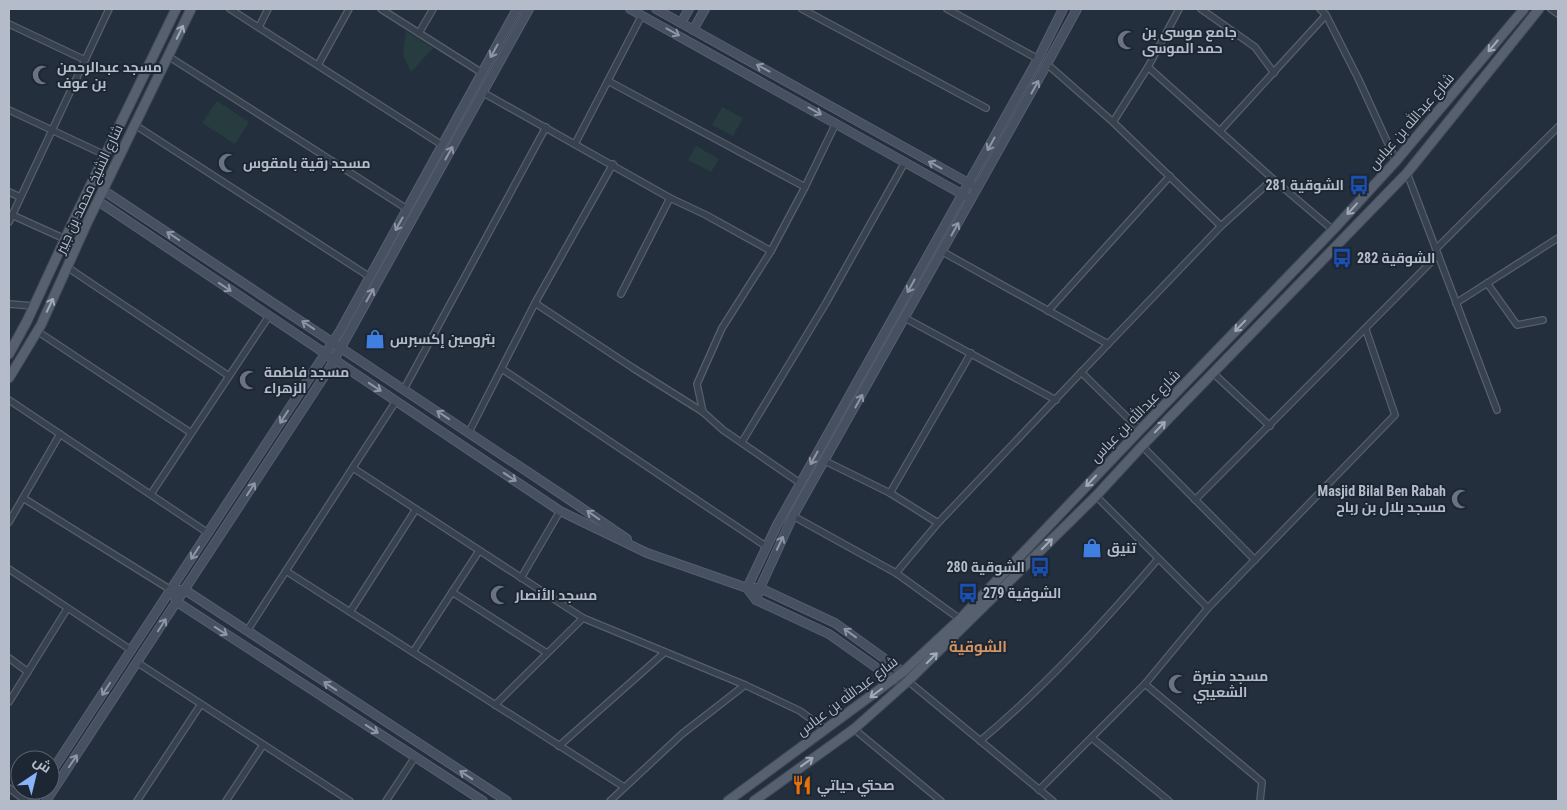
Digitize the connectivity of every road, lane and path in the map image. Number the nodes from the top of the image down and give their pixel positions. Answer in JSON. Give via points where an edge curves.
{"nodes":[{"id":1,"x":109,"y":9,"type":"edge"},
{"id":2,"x":176,"y":9,"type":"edge"},
{"id":3,"x":191,"y":9,"type":"edge"},
{"id":4,"x":230,"y":9,"type":"edge"},
{"id":5,"x":268,"y":9,"type":"edge"},
{"id":6,"x":349,"y":9,"type":"edge"},
{"id":7,"x":381,"y":9,"type":"edge"},
{"id":8,"x":433,"y":9,"type":"edge"},
{"id":9,"x":517,"y":9,"type":"edge"},
{"id":10,"x":529,"y":9,"type":"edge"},
{"id":11,"x":630,"y":9,"type":"edge"},
{"id":12,"x":656,"y":9,"type":"edge"},
{"id":13,"x":689,"y":9,"type":"edge"},
{"id":14,"x":705,"y":9,"type":"edge"},
{"id":15,"x":802,"y":9,"type":"edge"},
{"id":16,"x":947,"y":9,"type":"edge"},
{"id":17,"x":1063,"y":9,"type":"edge"},
{"id":18,"x":1077,"y":9,"type":"edge"},
{"id":19,"x":1179,"y":9,"type":"edge"},
{"id":20,"x":1201,"y":9,"type":"edge"},
{"id":21,"x":1320,"y":9,"type":"edge"},
{"id":22,"x":1524,"y":9,"type":"edge"},
{"id":23,"x":1539,"y":9,"type":"edge"},
{"id":24,"x":1551,"y":9,"type":"edge"},
{"id":25,"x":1558,"y":14,"type":"edge"},
{"id":26,"x":642,"y":15,"type":"junction"},
{"id":27,"x":1326,"y":15,"type":"junction"},
{"id":28,"x":681,"y":23,"type":"junction"},
{"id":29,"x":9,"y":24,"type":"edge"},
{"id":30,"x":259,"y":27,"type":"junction"},
{"id":31,"x":693,"y":30,"type":"junction"},
{"id":32,"x":419,"y":33,"type":"junction"},
{"id":33,"x":168,"y":56,"type":"junction"},
{"id":34,"x":1038,"y":59,"type":"junction"},
{"id":35,"x":85,"y":60,"type":"junction"},
{"id":36,"x":1047,"y":64,"type":"junction"},
{"id":37,"x":318,"y":65,"type":"junction"},
{"id":38,"x":1148,"y":67,"type":"junction"},
{"id":39,"x":482,"y":73,"type":"junction"},
{"id":40,"x":1274,"y":73,"type":"junction"},
{"id":41,"x":608,"y":81,"type":"junction"},
{"id":42,"x":482,"y":92,"type":"junction"},
{"id":43,"x":986,"y":108,"type":"dead end"},
{"id":44,"x":9,"y":110,"type":"edge"},
{"id":45,"x":1113,"y":122,"type":"junction"},
{"id":46,"x":836,"y":123,"type":"junction"},
{"id":47,"x":135,"y":125,"type":"junction"},
{"id":48,"x":546,"y":127,"type":"junction"},
{"id":49,"x":1558,"y":127,"type":"edge"},
{"id":50,"x":52,"y":130,"type":"junction"},
{"id":51,"x":1220,"y":131,"type":"junction"},
{"id":52,"x":575,"y":144,"type":"junction"},
{"id":53,"x":442,"y":145,"type":"junction"},
{"id":54,"x":105,"y":155,"type":"junction"},
{"id":55,"x":1396,"y":160,"type":"junction"},
{"id":56,"x":905,"y":162,"type":"junction"},
{"id":57,"x":613,"y":164,"type":"junction"},
{"id":58,"x":1407,"y":173,"type":"junction"},
{"id":59,"x":1170,"y":176,"type":"junction"},
{"id":60,"x":1273,"y":179,"type":"junction"},
{"id":61,"x":969,"y":183,"type":"junction"},
{"id":62,"x":805,"y":187,"type":"junction"},
{"id":63,"x":978,"y":188,"type":"junction"},
{"id":64,"x":103,"y":190,"type":"junction"},
{"id":65,"x":9,"y":192,"type":"edge"},
{"id":66,"x":962,"y":195,"type":"junction"},
{"id":67,"x":112,"y":196,"type":"junction"},
{"id":68,"x":20,"y":197,"type":"junction"},
{"id":69,"x":670,"y":198,"type":"junction"},
{"id":70,"x":972,"y":199,"type":"junction"},
{"id":71,"x":98,"y":201,"type":"junction"},
{"id":72,"x":108,"y":208,"type":"junction"},
{"id":73,"x":407,"y":209,"type":"junction"},
{"id":74,"x":12,"y":215,"type":"junction"},
{"id":75,"x":9,"y":222,"type":"edge"},
{"id":76,"x":1221,"y":226,"type":"junction"},
{"id":77,"x":1333,"y":230,"type":"junction"},
{"id":78,"x":1558,"y":238,"type":"edge"},
{"id":79,"x":65,"y":239,"type":"junction"},
{"id":80,"x":771,"y":251,"type":"junction"},
{"id":81,"x":943,"y":252,"type":"junction"},
{"id":82,"x":1437,"y":252,"type":"junction"},
{"id":83,"x":67,"y":267,"type":"junction"},
{"id":84,"x":370,"y":277,"type":"junction"},
{"id":85,"x":1487,"y":283,"type":"junction"},
{"id":86,"x":621,"y":294,"type":"dead end"},
{"id":87,"x":535,"y":303,"type":"junction"},
{"id":88,"x":1456,"y":303,"type":"junction"},
{"id":89,"x":9,"y":304,"type":"edge"},
{"id":90,"x":34,"y":306,"type":"junction"},
{"id":91,"x":1048,"y":311,"type":"junction"},
{"id":92,"x":268,"y":316,"type":"junction"},
{"id":93,"x":905,"y":318,"type":"junction"},
{"id":94,"x":1542,"y":320,"type":"dead end"},
{"id":95,"x":1366,"y":330,"type":"junction"},
{"id":96,"x":37,"y":331,"type":"junction"},
{"id":97,"x":333,"y":342,"type":"junction"},
{"id":98,"x":1108,"y":344,"type":"junction"},
{"id":99,"x":341,"y":347,"type":"junction"},
{"id":100,"x":9,"y":352,"type":"edge"},
{"id":101,"x":971,"y":353,"type":"junction"},
{"id":102,"x":326,"y":354,"type":"junction"},
{"id":103,"x":334,"y":360,"type":"junction"},
{"id":104,"x":502,"y":369,"type":"junction"},
{"id":105,"x":1081,"y":372,"type":"junction"},
{"id":106,"x":1212,"y":373,"type":"junction"},
{"id":107,"x":229,"y":376,"type":"junction"},
{"id":108,"x":9,"y":378,"type":"edge"},
{"id":109,"x":404,"y":389,"type":"junction"},
{"id":110,"x":9,"y":400,"type":"edge"},
{"id":111,"x":1056,"y":400,"type":"junction"},
{"id":112,"x":396,"y":401,"type":"junction"},
{"id":113,"x":1497,"y":410,"type":"dead end"},
{"id":114,"x":703,"y":412,"type":"junction"},
{"id":115,"x":1270,"y":426,"type":"junction"},
{"id":116,"x":1140,"y":430,"type":"junction"},
{"id":117,"x":469,"y":432,"type":"junction"},
{"id":118,"x":191,"y":433,"type":"junction"},
{"id":119,"x":60,"y":434,"type":"junction"},
{"id":120,"x":742,"y":442,"type":"junction"},
{"id":121,"x":1142,"y":446,"type":"junction"},
{"id":122,"x":825,"y":461,"type":"junction"},
{"id":123,"x":353,"y":468,"type":"junction"},
{"id":124,"x":800,"y":483,"type":"junction"},
{"id":125,"x":890,"y":493,"type":"junction"},
{"id":126,"x":151,"y":494,"type":"junction"},
{"id":127,"x":1096,"y":496,"type":"junction"},
{"id":128,"x":22,"y":498,"type":"junction"},
{"id":129,"x":1195,"y":500,"type":"junction"},
{"id":130,"x":416,"y":509,"type":"junction"},
{"id":131,"x":560,"y":511,"type":"junction"},
{"id":132,"x":793,"y":516,"type":"junction"},
{"id":133,"x":9,"y":522,"type":"edge"},
{"id":134,"x":938,"y":523,"type":"junction"},
{"id":135,"x":208,"y":532,"type":"junction"},
{"id":136,"x":767,"y":547,"type":"junction"},
{"id":137,"x":479,"y":551,"type":"junction"},
{"id":138,"x":648,"y":553,"type":"junction"},
{"id":139,"x":1158,"y":559,"type":"junction"},
{"id":140,"x":1255,"y":560,"type":"junction"},
{"id":141,"x":9,"y":569,"type":"edge"},
{"id":142,"x":286,"y":571,"type":"junction"},
{"id":143,"x":896,"y":573,"type":"junction"},
{"id":144,"x":521,"y":578,"type":"junction"},
{"id":145,"x":747,"y":588,"type":"junction"},
{"id":146,"x":760,"y":588,"type":"junction"},
{"id":147,"x":170,"y":590,"type":"junction"},
{"id":148,"x":184,"y":590,"type":"junction"},
{"id":149,"x":452,"y":592,"type":"junction"},
{"id":150,"x":756,"y":600,"type":"junction"},
{"id":151,"x":177,"y":602,"type":"junction"},
{"id":152,"x":1208,"y":608,"type":"junction"},
{"id":153,"x":67,"y":609,"type":"junction"},
{"id":154,"x":350,"y":612,"type":"junction"},
{"id":155,"x":583,"y":618,"type":"junction"},
{"id":156,"x":960,"y":619,"type":"junction"},
{"id":157,"x":247,"y":631,"type":"junction"},
{"id":158,"x":131,"y":650,"type":"junction"},
{"id":159,"x":413,"y":652,"type":"junction"},
{"id":160,"x":665,"y":652,"type":"junction"},
{"id":161,"x":547,"y":653,"type":"junction"},
{"id":162,"x":9,"y":658,"type":"edge"},
{"id":163,"x":138,"y":663,"type":"junction"},
{"id":164,"x":28,"y":672,"type":"junction"},
{"id":165,"x":904,"y":672,"type":"junction"},
{"id":166,"x":894,"y":680,"type":"junction"},
{"id":167,"x":908,"y":681,"type":"junction"},
{"id":168,"x":1145,"y":684,"type":"junction"},
{"id":169,"x":745,"y":685,"type":"junction"},
{"id":170,"x":9,"y":702,"type":"edge"},
{"id":171,"x":201,"y":704,"type":"junction"},
{"id":172,"x":495,"y":705,"type":"junction"},
{"id":173,"x":854,"y":728,"type":"junction"},
{"id":174,"x":826,"y":730,"type":"junction"},
{"id":175,"x":1092,"y":738,"type":"junction"},
{"id":176,"x":980,"y":741,"type":"junction"},
{"id":177,"x":264,"y":745,"type":"junction"},
{"id":178,"x":560,"y":746,"type":"junction"},
{"id":179,"x":415,"y":757,"type":"junction"},
{"id":180,"x":60,"y":759,"type":"edge"},
{"id":181,"x":624,"y":787,"type":"junction"},
{"id":182,"x":9,"y":788,"type":"edge"},
{"id":183,"x":1039,"y":790,"type":"junction"},
{"id":184,"x":480,"y":800,"type":"edge"},
{"id":185,"x":26,"y":801,"type":"edge"},
{"id":186,"x":46,"y":801,"type":"edge"},
{"id":187,"x":136,"y":801,"type":"edge"},
{"id":188,"x":226,"y":801,"type":"edge"},
{"id":189,"x":350,"y":801,"type":"edge"},
{"id":190,"x":386,"y":801,"type":"edge"},
{"id":191,"x":507,"y":801,"type":"edge"},
{"id":192,"x":610,"y":801,"type":"edge"},
{"id":193,"x":728,"y":801,"type":"edge"},
{"id":194,"x":754,"y":801,"type":"edge"},
{"id":195,"x":941,"y":801,"type":"edge"},
{"id":196,"x":1053,"y":801,"type":"edge"},
{"id":197,"x":1169,"y":801,"type":"edge"},
{"id":198,"x":1260,"y":801,"type":"edge"}],
"edges":[{"from":1,"to":35,"type":"street"},
{"from":2,"to":54,"type":"main road","name":"شارع الشيخ محمد بن جبير"},
{"from":33,"to":3,"type":"main road","name":"شارع الشيخ محمد بن جبير","one_way":true},
{"from":4,"to":30,"type":"street"},
{"from":5,"to":30,"type":"street"},
{"from":6,"to":37,"type":"street"},
{"from":7,"to":32,"type":"street"},
{"from":8,"to":32,"type":"street"},
{"from":9,"to":39,"type":"street","one_way":true},
{"from":10,"to":42,"type":"street"},
{"from":11,"to":26,"type":"street"},
{"from":12,"to":28,"type":"street"},
{"from":13,"to":28,"type":"street"},
{"from":14,"to":31,"type":"street"},
{"from":15,"to":43,"type":"street"},
{"from":16,"to":34,"type":"street"},
{"from":17,"to":34,"type":"street"},
{"from":18,"to":36,"type":"street"},
{"from":19,"to":38,"type":"street"},
{"from":20,"to":40,"type":"street","via":[[1255,47]]},
{"from":21,"to":27,"type":"street"},
{"from":22,"to":55,"type":"main road","name":"شارع عبدالله بن عباس","one_way":true},
{"from":23,"to":58,"type":"main road","name":"شارع عبدالله بن عباس"},
{"from":24,"to":25,"type":"street"},
{"from":26,"to":41,"type":"street"},
{"from":26,"to":46,"type":"street","one_way":true},
{"from":27,"to":40,"type":"street"},
{"from":27,"to":55,"type":"street"},
{"from":28,"to":31,"type":"street"},
{"from":29,"to":35,"type":"street"},
{"from":30,"to":37,"type":"street"},
{"from":61,"to":31,"type":"street","one_way":true},
{"from":32,"to":39,"type":"street"},
{"from":33,"to":47,"type":"main road","name":"شارع الشيخ محمد بن جبير"},
{"from":33,"to":73,"type":"street"},
{"from":34,"to":61,"type":"street","one_way":true},
{"from":35,"to":50,"type":"street"},
{"from":36,"to":45,"type":"street"},
{"from":63,"to":36,"type":"street","one_way":true},
{"from":37,"to":53,"type":"street"},
{"from":38,"to":45,"type":"street"},
{"from":38,"to":51,"type":"street"},
{"from":39,"to":53,"type":"street"},
{"from":40,"to":51,"type":"street"},
{"from":41,"to":52,"type":"street"},
{"from":41,"to":62,"type":"street"},
{"from":42,"to":48,"type":"street"},
{"from":99,"to":42,"type":"street","one_way":true},
{"from":44,"to":50,"type":"street"},
{"from":45,"to":59,"type":"street"},
{"from":46,"to":56,"type":"street"},
{"from":46,"to":62,"type":"street"},
{"from":47,"to":64,"type":"main road","name":"شارع الشيخ محمد بن جبير"},
{"from":47,"to":84,"type":"street"},
{"from":48,"to":52,"type":"street"},
{"from":48,"to":109,"type":"street"},
{"from":49,"to":82,"type":"street"},
{"from":50,"to":54,"type":"street"},
{"from":50,"to":68,"type":"street"},
{"from":51,"to":60,"type":"street"},
{"from":52,"to":57,"type":"street"},
{"from":53,"to":73,"type":"street"},
{"from":54,"to":79,"type":"main road","name":"شارع الشيخ محمد بن جبير"},
{"from":55,"to":77,"type":"main road","name":"شارع عبدالله بن عباس","one_way":true},
{"from":56,"to":66,"type":"street"},
{"from":56,"to":120,"type":"street","via":[[826,303]]},
{"from":57,"to":69,"type":"street"},
{"from":57,"to":87,"type":"street"},
{"from":58,"to":82,"type":"street"},
{"from":58,"to":106,"type":"main road","name":"شارع عبدالله بن عباس"},
{"from":59,"to":76,"type":"street"},
{"from":59,"to":91,"type":"street"},
{"from":60,"to":76,"type":"street"},
{"from":60,"to":77,"type":"street"},
{"from":61,"to":63,"type":"street"},
{"from":61,"to":66,"type":"street"},
{"from":62,"to":80,"type":"street"},
{"from":63,"to":70,"type":"street"},
{"from":64,"to":67,"type":"street"},
{"from":64,"to":71,"type":"main road","name":"شارع الشيخ محمد بن جبير"},
{"from":65,"to":68,"type":"street"},
{"from":66,"to":70,"type":"street"},
{"from":66,"to":124,"type":"street","one_way":true},
{"from":67,"to":72,"type":"street","via":[[106,200]]},
{"from":97,"to":67,"type":"street","one_way":true},
{"from":68,"to":74,"type":"street"},
{"from":69,"to":80,"type":"street"},
{"from":69,"to":86,"type":"street"},
{"from":81,"to":70,"type":"street","one_way":true},
{"from":71,"to":72,"type":"street"},
{"from":71,"to":83,"type":"main road","name":"شارع الشيخ محمد بن جبير"},
{"from":72,"to":92,"type":"street","one_way":true},
{"from":73,"to":84,"type":"street","one_way":true},
{"from":74,"to":75,"type":"street"},
{"from":74,"to":79,"type":"street"},
{"from":76,"to":98,"type":"street"},
{"from":77,"to":116,"type":"main road","name":"شارع عبدالله بن عباس","one_way":true},
{"from":78,"to":85,"type":"street"},
{"from":79,"to":90,"type":"main road","name":"شارع الشيخ محمد بن جبير"},
{"from":80,"to":114,"type":"street","via":[[722,328],[697,384]]},
{"from":81,"to":91,"type":"street"},
{"from":81,"to":93,"type":"street"},
{"from":82,"to":88,"type":"street"},
{"from":82,"to":95,"type":"street"},
{"from":96,"to":83,"type":"main road","name":"شارع الشيخ محمد بن جبير","one_way":true},
{"from":83,"to":107,"type":"street"},
{"from":84,"to":97,"type":"street"},
{"from":85,"to":88,"type":"street"},
{"from":85,"to":94,"type":"street","via":[[1517,325]]},
{"from":87,"to":104,"type":"street"},
{"from":87,"to":114,"type":"street"},
{"from":88,"to":113,"type":"street"},
{"from":89,"to":90,"type":"street"},
{"from":90,"to":100,"type":"main road","name":"شارع الشيخ محمد بن جبير"},
{"from":91,"to":98,"type":"street"},
{"from":92,"to":102,"type":"street"},
{"from":92,"to":107,"type":"street"},
{"from":93,"to":101,"type":"street"},
{"from":122,"to":93,"type":"street","one_way":true},
{"from":95,"to":115,"type":"street"},
{"from":95,"to":140,"type":"street","via":[[1395,415]]},
{"from":96,"to":108,"type":"main road","name":"شارع الشيخ محمد بن جبير"},
{"from":96,"to":118,"type":"street"},
{"from":97,"to":99,"type":"street"},
{"from":97,"to":102,"type":"street"},
{"from":98,"to":105,"type":"street"},
{"from":99,"to":103,"type":"street"},
{"from":99,"to":109,"type":"street"},
{"from":101,"to":111,"type":"street"},
{"from":101,"to":125,"type":"street"},
{"from":102,"to":103,"type":"street"},
{"from":102,"to":135,"type":"street","one_way":true},
{"from":103,"to":112,"type":"street","one_way":true},
{"from":148,"to":103,"type":"street","one_way":true},
{"from":104,"to":117,"type":"street"},
{"from":104,"to":136,"type":"street"},
{"from":105,"to":111,"type":"street"},
{"from":105,"to":116,"type":"street"},
{"from":106,"to":115,"type":"street"},
{"from":121,"to":106,"type":"main road","name":"شارع عبدالله بن عباس","one_way":true},
{"from":107,"to":118,"type":"street"},
{"from":117,"to":109,"type":"street","one_way":true},
{"from":110,"to":119,"type":"street"},
{"from":111,"to":134,"type":"street"},
{"from":112,"to":123,"type":"street"},
{"from":112,"to":131,"type":"street","one_way":true},
{"from":114,"to":120,"type":"street"},
{"from":115,"to":129,"type":"street"},
{"from":116,"to":156,"type":"main road","name":"شارع عبدالله بن عباس","one_way":true},
{"from":138,"to":117,"type":"street","one_way":true},
{"from":118,"to":126,"type":"street"},
{"from":119,"to":126,"type":"street"},
{"from":119,"to":128,"type":"street"},
{"from":120,"to":124,"type":"street"},
{"from":121,"to":127,"type":"main road","name":"شارع عبدالله بن عباس"},
{"from":121,"to":129,"type":"street"},
{"from":122,"to":125,"type":"street"},
{"from":122,"to":132,"type":"street"},
{"from":123,"to":130,"type":"street"},
{"from":123,"to":142,"type":"street"},
{"from":124,"to":136,"type":"street"},
{"from":125,"to":134,"type":"street"},
{"from":126,"to":135,"type":"street"},
{"from":127,"to":139,"type":"street"},
{"from":167,"to":127,"type":"main road","name":"شارع عبدالله بن عباس","one_way":true},
{"from":128,"to":133,"type":"street"},
{"from":128,"to":147,"type":"street"},
{"from":129,"to":140,"type":"street"},
{"from":130,"to":137,"type":"street"},
{"from":130,"to":154,"type":"street"},
{"from":131,"to":138,"type":"street"},
{"from":131,"to":144,"type":"street"},
{"from":132,"to":143,"type":"street"},
{"from":146,"to":132,"type":"street","one_way":true},
{"from":134,"to":143,"type":"street"},
{"from":135,"to":147,"type":"street","one_way":true},
{"from":136,"to":145,"type":"street"},
{"from":137,"to":144,"type":"street"},
{"from":137,"to":149,"type":"street"},
{"from":138,"to":145,"type":"street"},
{"from":139,"to":152,"type":"street"},
{"from":139,"to":176,"type":"street","via":[[1081,647],[1020,708]]},
{"from":140,"to":152,"type":"street"},
{"from":141,"to":153,"type":"street"},
{"from":142,"to":154,"type":"street"},
{"from":142,"to":157,"type":"street"},
{"from":143,"to":156,"type":"street"},
{"from":144,"to":155,"type":"street"},
{"from":145,"to":146,"type":"street"},
{"from":145,"to":150,"type":"street"},
{"from":146,"to":150,"type":"street"},
{"from":165,"to":146,"type":"street","one_way":true,"via":[[835,623]]},
{"from":147,"to":148,"type":"street"},
{"from":147,"to":151,"type":"street"},
{"from":147,"to":158,"type":"street"},
{"from":148,"to":151,"type":"street"},
{"from":148,"to":157,"type":"street"},
{"from":149,"to":159,"type":"street"},
{"from":149,"to":161,"type":"street"},
{"from":150,"to":166,"type":"street","via":[[829,634]]},
{"from":163,"to":151,"type":"street","one_way":true},
{"from":151,"to":179,"type":"street","one_way":true},
{"from":152,"to":168,"type":"street"},
{"from":153,"to":158,"type":"street"},
{"from":153,"to":164,"type":"street"},
{"from":154,"to":159,"type":"street"},
{"from":155,"to":160,"type":"street"},
{"from":155,"to":161,"type":"street"},
{"from":156,"to":165,"type":"main road","name":"شارع عبدالله بن عباس"},
{"from":191,"to":157,"type":"street","one_way":true},
{"from":158,"to":180,"type":"street","one_way":true},
{"from":159,"to":172,"type":"street"},
{"from":160,"to":169,"type":"street"},
{"from":160,"to":178,"type":"street"},
{"from":161,"to":172,"type":"street"},
{"from":162,"to":164,"type":"street"},
{"from":163,"to":171,"type":"street"},
{"from":186,"to":163,"type":"street","one_way":true},
{"from":164,"to":170,"type":"street"},
{"from":165,"to":166,"type":"main road","name":"شارع عبدالله بن عباس"},
{"from":166,"to":174,"type":"main road","name":"شارع عبدالله بن عباس","one_way":true},
{"from":167,"to":173,"type":"main road","name":"شارع عبدالله بن عباس"},
{"from":167,"to":176,"type":"street"},
{"from":168,"to":175,"type":"street"},
{"from":168,"to":198,"type":"street","via":[[1262,782]]},
{"from":169,"to":174,"type":"street","via":[[800,711]]},
{"from":169,"to":181,"type":"street","via":[[682,734]]},
{"from":171,"to":177,"type":"street"},
{"from":171,"to":187,"type":"street"},
{"from":172,"to":178,"type":"street"},
{"from":194,"to":173,"type":"main road","name":"شارع عبدالله بن عباس","one_way":true},
{"from":173,"to":195,"type":"street"},
{"from":174,"to":193,"type":"main road","name":"شارع عبدالله بن عباس"},
{"from":175,"to":183,"type":"street"},
{"from":175,"to":197,"type":"street"},
{"from":176,"to":183,"type":"street"},
{"from":177,"to":188,"type":"street"},
{"from":177,"to":189,"type":"street"},
{"from":178,"to":181,"type":"street"},
{"from":179,"to":184,"type":"street"},
{"from":179,"to":190,"type":"street"},
{"from":181,"to":192,"type":"street"},
{"from":182,"to":185,"type":"street"},
{"from":183,"to":196,"type":"street"}]}
